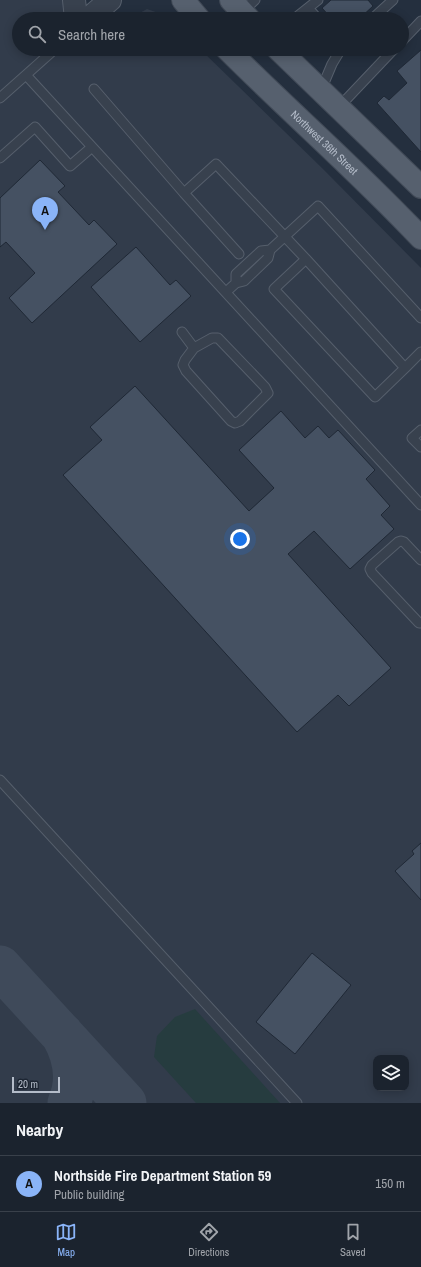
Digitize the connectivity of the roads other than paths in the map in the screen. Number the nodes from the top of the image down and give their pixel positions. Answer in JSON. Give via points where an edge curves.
{"nodes":[{"id":1,"x":74,"y":0,"type":"edge"},
{"id":2,"x":110,"y":0,"type":"edge"},
{"id":3,"x":183,"y":0,"type":"edge"},
{"id":4,"x":318,"y":0,"type":"edge"},
{"id":5,"x":393,"y":0,"type":"edge"},
{"id":6,"x":383,"y":3,"type":"edge"},
{"id":7,"x":308,"y":8,"type":"junction"},
{"id":8,"x":75,"y":12,"type":"edge"},
{"id":9,"x":96,"y":12,"type":"edge"},
{"id":10,"x":193,"y":12,"type":"edge"},
{"id":11,"x":303,"y":12,"type":"edge"},
{"id":12,"x":312,"y":12,"type":"edge"},
{"id":13,"x":377,"y":12,"type":"edge"},
{"id":14,"x":421,"y":21,"type":"edge"},
{"id":15,"x":409,"y":34,"type":"edge"},
{"id":16,"x":47,"y":56,"type":"edge"},
{"id":17,"x":234,"y":56,"type":"edge"},
{"id":18,"x":285,"y":56,"type":"edge"},
{"id":19,"x":337,"y":56,"type":"edge"},
{"id":20,"x":387,"y":56,"type":"edge"},
{"id":21,"x":26,"y":75,"type":"junction"},
{"id":22,"x":94,"y":89,"type":"dead end"},
{"id":23,"x":321,"y":90,"type":"junction"},
{"id":24,"x":0,"y":98,"type":"edge"},
{"id":25,"x":339,"y":107,"type":"junction"},
{"id":26,"x":92,"y":147,"type":"junction"},
{"id":27,"x":0,"y":158,"type":"edge"},
{"id":28,"x":421,"y":187,"type":"edge"},
{"id":29,"x":184,"y":193,"type":"junction"},
{"id":30,"x":285,"y":236,"type":"junction"},
{"id":31,"x":421,"y":238,"type":"edge"},
{"id":32,"x":240,"y":254,"type":"dead end"},
{"id":33,"x":306,"y":259,"type":"junction"},
{"id":34,"x":226,"y":292,"type":"junction"},
{"id":35,"x":421,"y":318,"type":"edge"},
{"id":36,"x":182,"y":332,"type":"dead end"},
{"id":37,"x":194,"y":348,"type":"junction"},
{"id":38,"x":421,"y":352,"type":"edge"},
{"id":39,"x":405,"y":368,"type":"junction"},
{"id":40,"x":421,"y":430,"type":"edge"},
{"id":41,"x":421,"y":447,"type":"edge"},
{"id":42,"x":421,"y":505,"type":"edge"},
{"id":43,"x":421,"y":560,"type":"edge"},
{"id":44,"x":421,"y":623,"type":"edge"},
{"id":45,"x":0,"y":780,"type":"edge"},
{"id":46,"x":297,"y":1103,"type":"edge"}],
"edges":[{"from":1,"to":8,"type":"street"},
{"from":2,"to":9,"type":"street"},
{"from":3,"to":10,"type":"main road"},
{"from":4,"to":7,"type":"lane"},
{"from":5,"to":6,"type":"lane"},
{"from":6,"to":13,"type":"lane"},
{"from":7,"to":11,"type":"lane"},
{"from":7,"to":12,"type":"lane"},
{"from":14,"to":15,"type":"lane"},
{"from":16,"to":21,"type":"lane"},
{"from":17,"to":31,"type":"main road","name":"Northwest 36th Street"},
{"from":18,"to":23,"type":"main road"},
{"from":19,"to":23,"type":"lane"},
{"from":20,"to":25,"type":"lane"},
{"from":21,"to":24,"type":"lane"},
{"from":21,"to":26,"type":"lane"},
{"from":22,"to":29,"type":"lane"},
{"from":23,"to":25,"type":"main road"},
{"from":25,"to":28,"type":"main road"},
{"from":26,"to":27,"type":"lane","via":[[70,166],[35,127]]},
{"from":26,"to":34,"type":"lane"},
{"from":29,"to":30,"type":"lane","via":[[216,164]]},
{"from":29,"to":32,"type":"lane"},
{"from":30,"to":33,"type":"lane"},
{"from":30,"to":34,"type":"lane","via":[[270,250],[268,258],[244,281],[236,283]]},
{"from":30,"to":35,"type":"lane","via":[[318,206]]},
{"from":33,"to":39,"type":"lane"},
{"from":33,"to":39,"type":"lane","via":[[274,289],[375,397]]},
{"from":34,"to":42,"type":"lane"},
{"from":36,"to":37,"type":"lane"},
{"from":37,"to":37,"type":"lane","via":[[183,365],[186,371],[231,421],[240,421],[268,393],[218,338],[212,338]]},
{"from":38,"to":39,"type":"lane"},
{"from":40,"to":41,"type":"lane","via":[[412,438]]},
{"from":43,"to":44,"type":"lane","via":[[401,541],[370,569]]},
{"from":45,"to":46,"type":"lane"}]}
